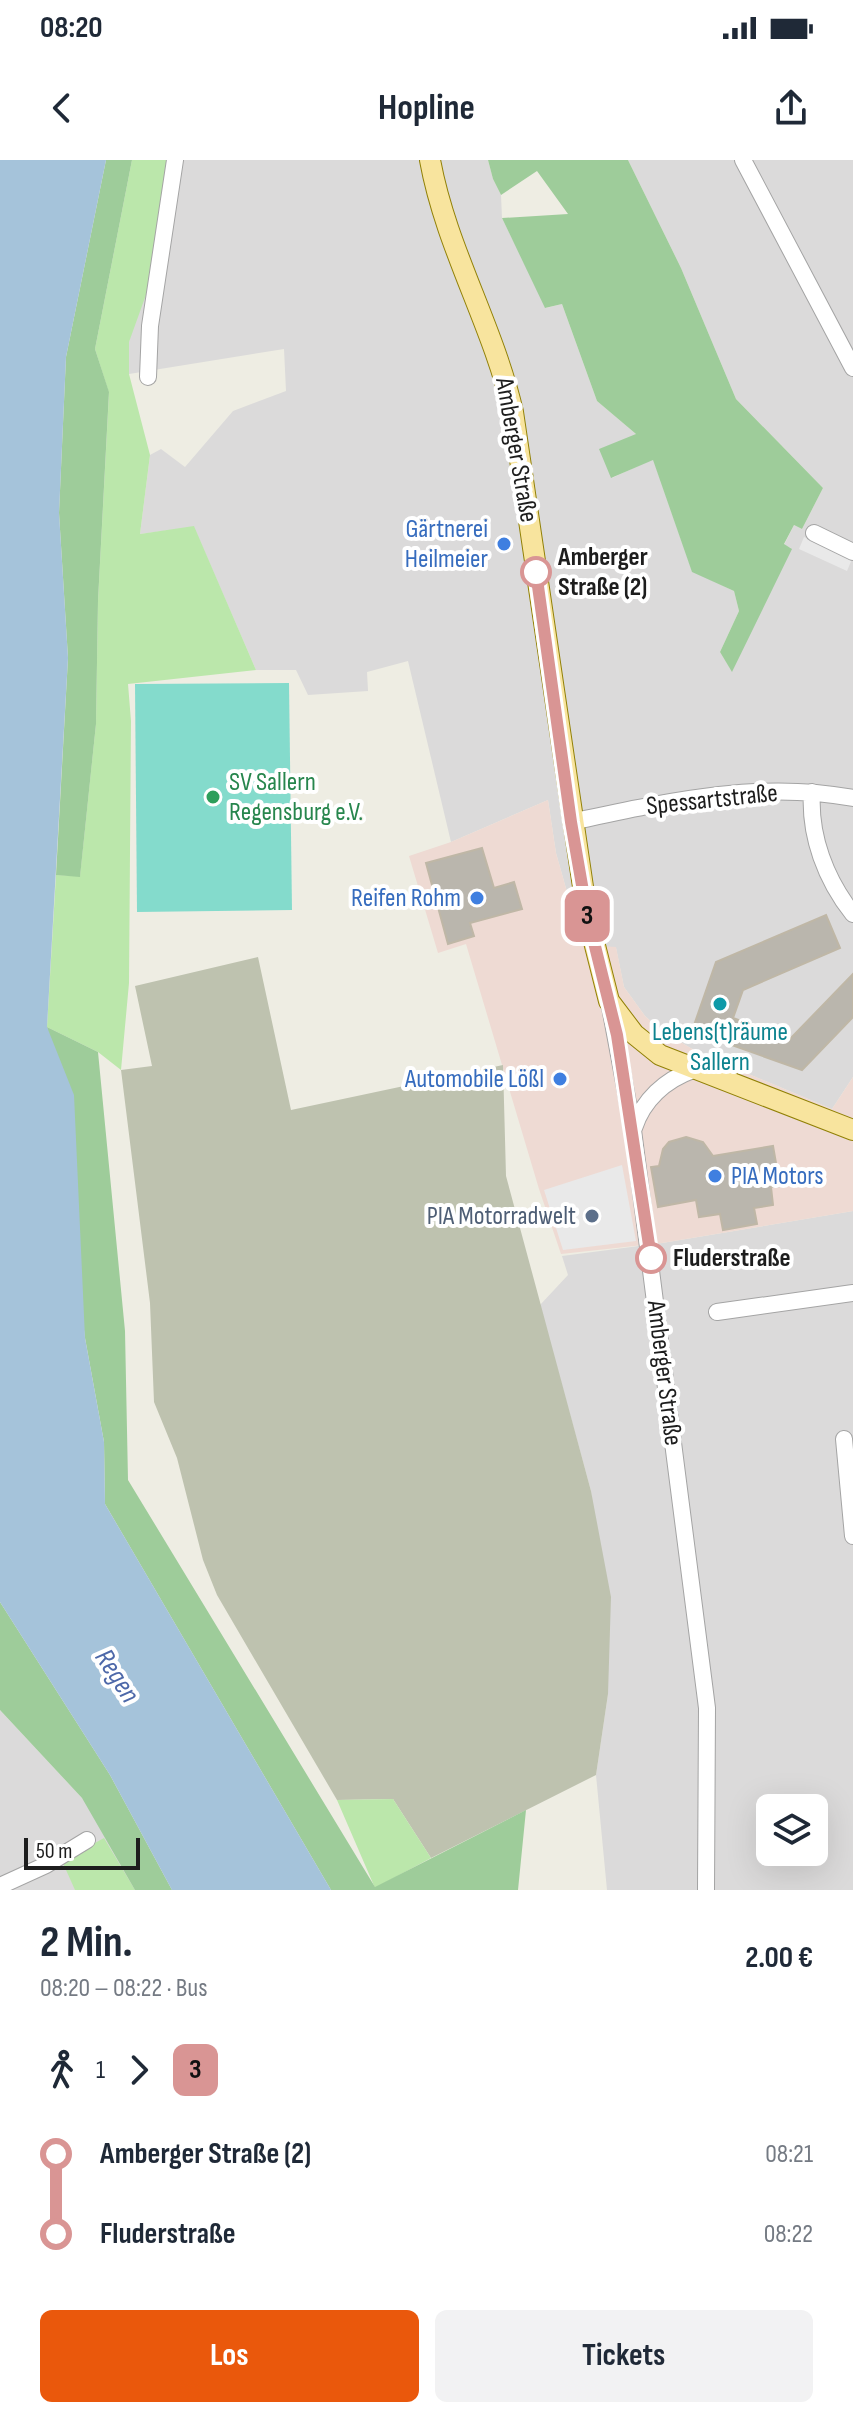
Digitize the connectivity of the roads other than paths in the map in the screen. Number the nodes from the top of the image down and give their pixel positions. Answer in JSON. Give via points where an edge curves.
{"nodes":[{"id":1,"x":175,"y":160,"type":"edge"},
{"id":2,"x":430,"y":160,"type":"edge"},
{"id":3,"x":743,"y":160,"type":"edge"},
{"id":4,"x":853,"y":368,"type":"edge"},
{"id":5,"x":148,"y":377,"type":"dead end"},
{"id":6,"x":814,"y":533,"type":"dead end"},
{"id":7,"x":853,"y":552,"type":"edge"},
{"id":8,"x":812,"y":792,"type":"junction"},
{"id":9,"x":853,"y":798,"type":"edge"},
{"id":10,"x":571,"y":822,"type":"junction"},
{"id":11,"x":853,"y":914,"type":"edge"},
{"id":12,"x":609,"y":1001,"type":"junction"},
{"id":13,"x":693,"y":1070,"type":"junction"},
{"id":14,"x":633,"y":1130,"type":"junction"},
{"id":15,"x":853,"y":1130,"type":"edge"},
{"id":16,"x":853,"y":1293,"type":"edge"},
{"id":17,"x":717,"y":1312,"type":"dead end"},
{"id":18,"x":844,"y":1439,"type":"dead end"},
{"id":19,"x":853,"y":1536,"type":"edge"},
{"id":20,"x":87,"y":1840,"type":"dead end"},
{"id":21,"x":0,"y":1886,"type":"edge"},
{"id":22,"x":706,"y":1890,"type":"edge"}],
"edges":[{"from":1,"to":5,"type":"street","via":[[150,326]]},
{"from":2,"to":10,"type":"main road","name":"Amberger Straße","via":[[446,227],[501,364],[513,412]]},
{"from":3,"to":4,"type":"street"},
{"from":6,"to":7,"type":"street"},
{"from":8,"to":9,"type":"street","name":"Spessartstraße"},
{"from":8,"to":10,"type":"street","name":"Spessartstraße","via":[[706,796]]},
{"from":8,"to":11,"type":"street","via":[[810,820],[826,868]]},
{"from":10,"to":12,"type":"main road","name":"Amberger Straße"},
{"from":12,"to":13,"type":"main road","via":[[644,1044]]},
{"from":12,"to":14,"type":"street","name":"Amberger Straße"},
{"from":13,"to":14,"type":"street","via":[[661,1087],[639,1113]]},
{"from":13,"to":15,"type":"main road"},
{"from":14,"to":22,"type":"street","name":"Amberger Straße","via":[[707,1708]]},
{"from":16,"to":17,"type":"street"},
{"from":18,"to":19,"type":"street"},
{"from":20,"to":21,"type":"street"}]}
